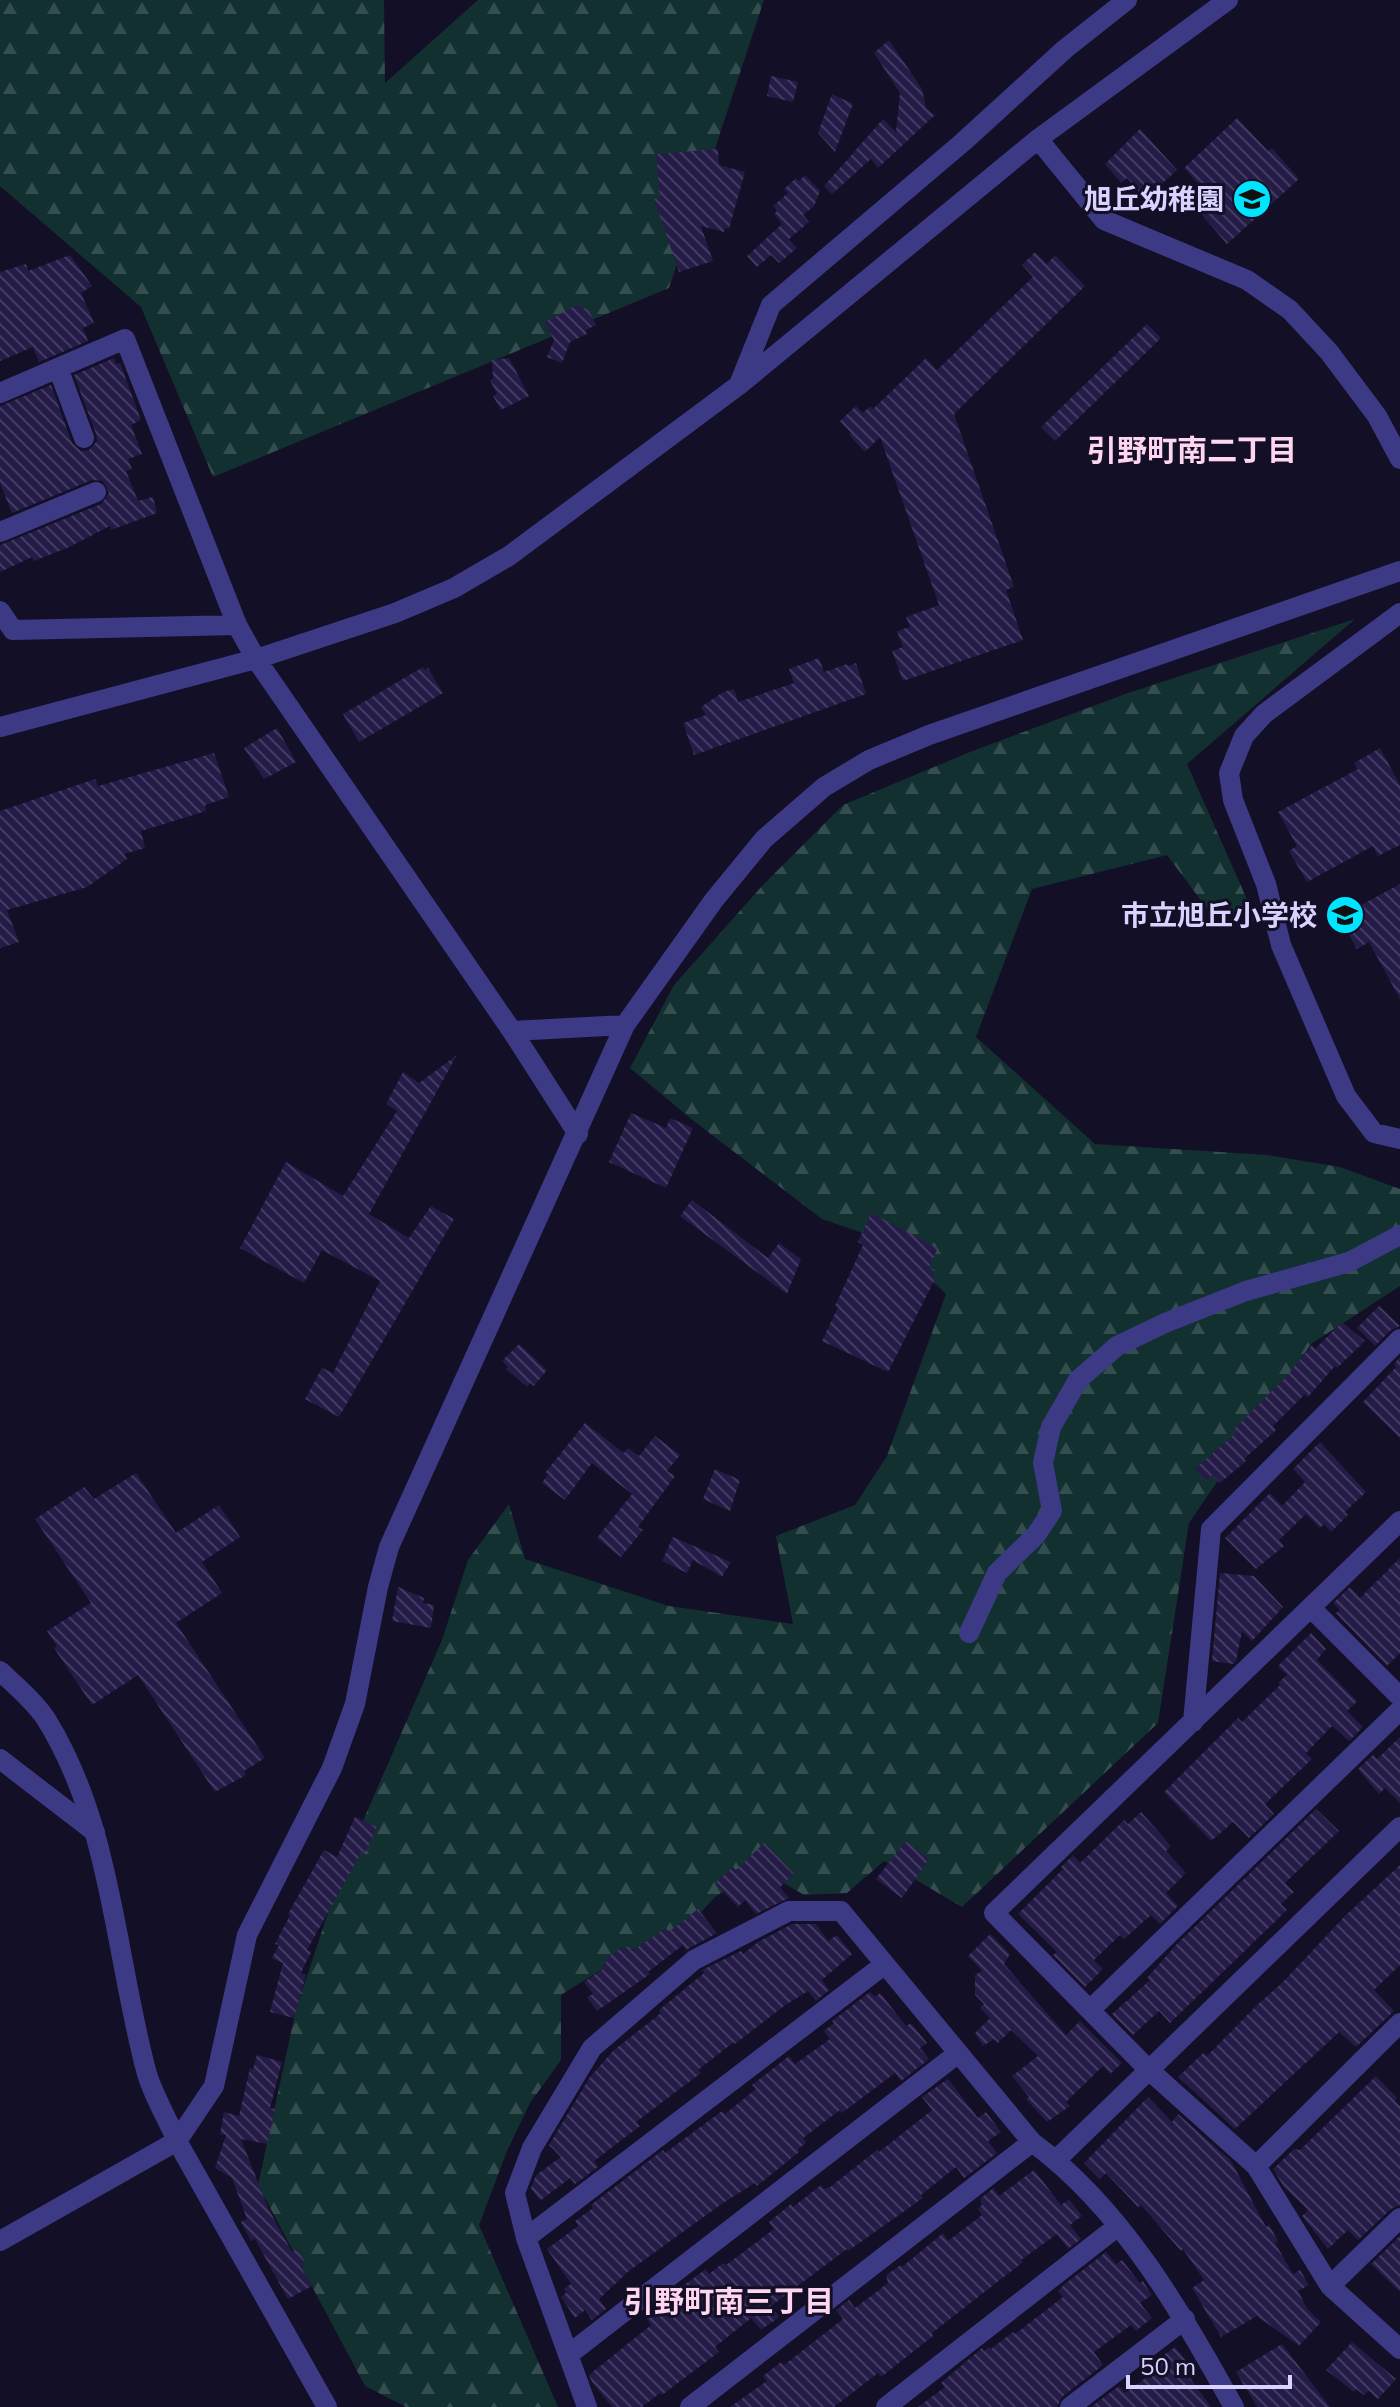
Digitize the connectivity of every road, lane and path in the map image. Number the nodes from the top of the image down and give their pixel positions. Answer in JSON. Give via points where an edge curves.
{"nodes":[{"id":1,"x":1127,"y":0,"type":"edge"},
{"id":2,"x":1228,"y":0,"type":"edge"},
{"id":3,"x":1038,"y":139,"type":"junction"},
{"id":4,"x":58,"y":368,"type":"junction"},
{"id":5,"x":739,"y":385,"type":"junction"},
{"id":6,"x":0,"y":393,"type":"edge"},
{"id":7,"x":84,"y":438,"type":"dead end"},
{"id":8,"x":1400,"y":459,"type":"edge"},
{"id":9,"x":96,"y":492,"type":"dead end"},
{"id":10,"x":0,"y":532,"type":"edge"},
{"id":11,"x":1400,"y":571,"type":"edge"},
{"id":12,"x":0,"y":611,"type":"edge"},
{"id":13,"x":1400,"y":613,"type":"edge"},
{"id":14,"x":237,"y":625,"type":"junction"},
{"id":15,"x":256,"y":659,"type":"junction"},
{"id":16,"x":0,"y":727,"type":"edge"},
{"id":17,"x":625,"y":1025,"type":"junction"},
{"id":18,"x":512,"y":1031,"type":"junction"},
{"id":19,"x":578,"y":1134,"type":"junction"},
{"id":20,"x":1400,"y":1139,"type":"edge"},
{"id":21,"x":1400,"y":1235,"type":"edge"},
{"id":22,"x":1400,"y":1339,"type":"edge"},
{"id":23,"x":1400,"y":1521,"type":"edge"},
{"id":24,"x":1311,"y":1608,"type":"junction"},
{"id":25,"x":969,"y":1633,"type":"dead end"},
{"id":26,"x":0,"y":1671,"type":"edge"},
{"id":27,"x":1400,"y":1697,"type":"edge"},
{"id":28,"x":1400,"y":1710,"type":"edge"},
{"id":29,"x":1193,"y":1722,"type":"junction"},
{"id":30,"x":0,"y":1759,"type":"edge"},
{"id":31,"x":1400,"y":1827,"type":"edge"},
{"id":32,"x":95,"y":1832,"type":"junction"},
{"id":33,"x":885,"y":1964,"type":"junction"},
{"id":34,"x":1091,"y":2009,"type":"junction"},
{"id":35,"x":1400,"y":2023,"type":"edge"},
{"id":36,"x":957,"y":2054,"type":"junction"},
{"id":37,"x":1149,"y":2070,"type":"junction"},
{"id":38,"x":177,"y":2141,"type":"junction"},
{"id":39,"x":1032,"y":2142,"type":"junction"},
{"id":40,"x":1056,"y":2160,"type":"junction"},
{"id":41,"x":1256,"y":2166,"type":"junction"},
{"id":42,"x":1400,"y":2218,"type":"edge"},
{"id":43,"x":1118,"y":2226,"type":"junction"},
{"id":44,"x":526,"y":2238,"type":"junction"},
{"id":45,"x":0,"y":2241,"type":"edge"},
{"id":46,"x":1330,"y":2286,"type":"junction"},
{"id":47,"x":1185,"y":2319,"type":"junction"},
{"id":48,"x":1400,"y":2349,"type":"edge"},
{"id":49,"x":568,"y":2355,"type":"junction"},
{"id":50,"x":327,"y":2407,"type":"edge"},
{"id":51,"x":587,"y":2407,"type":"edge"},
{"id":52,"x":690,"y":2407,"type":"edge"},
{"id":53,"x":886,"y":2407,"type":"edge"},
{"id":54,"x":1070,"y":2407,"type":"edge"},
{"id":55,"x":1234,"y":2407,"type":"edge"}],
"edges":[{"from":1,"to":5,"type":"street","via":[[771,305]]},
{"from":2,"to":3,"type":"street"},
{"from":3,"to":5,"type":"street"},
{"from":3,"to":8,"type":"street","via":[[1104,220],[1247,280],[1290,310],[1377,416]]},
{"from":4,"to":6,"type":"street"},
{"from":4,"to":7,"type":"street"},
{"from":4,"to":14,"type":"street","via":[[125,339]]},
{"from":5,"to":15,"type":"street","via":[[509,556],[467,580],[395,613]]},
{"from":9,"to":10,"type":"street"},
{"from":11,"to":17,"type":"street","via":[[869,760],[764,839]]},
{"from":12,"to":14,"type":"street","via":[[13,630]]},
{"from":13,"to":20,"type":"street","via":[[1264,714],[1244,736],[1229,773],[1281,945],[1346,1096],[1374,1133]]},
{"from":14,"to":15,"type":"street"},
{"from":15,"to":16,"type":"street"},
{"from":15,"to":18,"type":"street"},
{"from":17,"to":18,"type":"street"},
{"from":17,"to":19,"type":"street"},
{"from":18,"to":19,"type":"street"},
{"from":19,"to":38,"type":"street","via":[[389,1547],[355,1704],[332,1768],[247,1935],[214,2086]]},
{"from":21,"to":25,"type":"street","via":[[1349,1262],[1246,1291],[1165,1323],[1117,1346],[1078,1380],[1051,1427],[1043,1463],[1052,1511],[997,1573]]},
{"from":22,"to":29,"type":"street","via":[[1211,1529]]},
{"from":23,"to":24,"type":"street"},
{"from":24,"to":27,"type":"street"},
{"from":24,"to":29,"type":"street"},
{"from":26,"to":32,"type":"street","via":[[45,1718],[82,1789]]},
{"from":28,"to":34,"type":"street"},
{"from":29,"to":34,"type":"street","via":[[994,1913]]},
{"from":30,"to":32,"type":"street"},
{"from":31,"to":37,"type":"street"},
{"from":32,"to":38,"type":"street","via":[[148,2078]]},
{"from":33,"to":36,"type":"street"},
{"from":33,"to":44,"type":"street"},
{"from":33,"to":44,"type":"street","via":[[841,1911],[789,1911],[694,1960],[592,2048],[532,2148],[515,2193]]},
{"from":34,"to":37,"type":"street"},
{"from":35,"to":41,"type":"street"},
{"from":36,"to":39,"type":"street"},
{"from":36,"to":49,"type":"street"},
{"from":37,"to":40,"type":"street"},
{"from":37,"to":41,"type":"street"},
{"from":38,"to":45,"type":"street"},
{"from":38,"to":50,"type":"street"},
{"from":39,"to":40,"type":"street"},
{"from":39,"to":52,"type":"street"},
{"from":40,"to":43,"type":"street"},
{"from":41,"to":46,"type":"street"},
{"from":42,"to":46,"type":"street"},
{"from":43,"to":47,"type":"street"},
{"from":43,"to":53,"type":"street"},
{"from":44,"to":49,"type":"street"},
{"from":46,"to":48,"type":"street"},
{"from":47,"to":54,"type":"street"},
{"from":47,"to":55,"type":"street"},
{"from":49,"to":51,"type":"street"}]}
